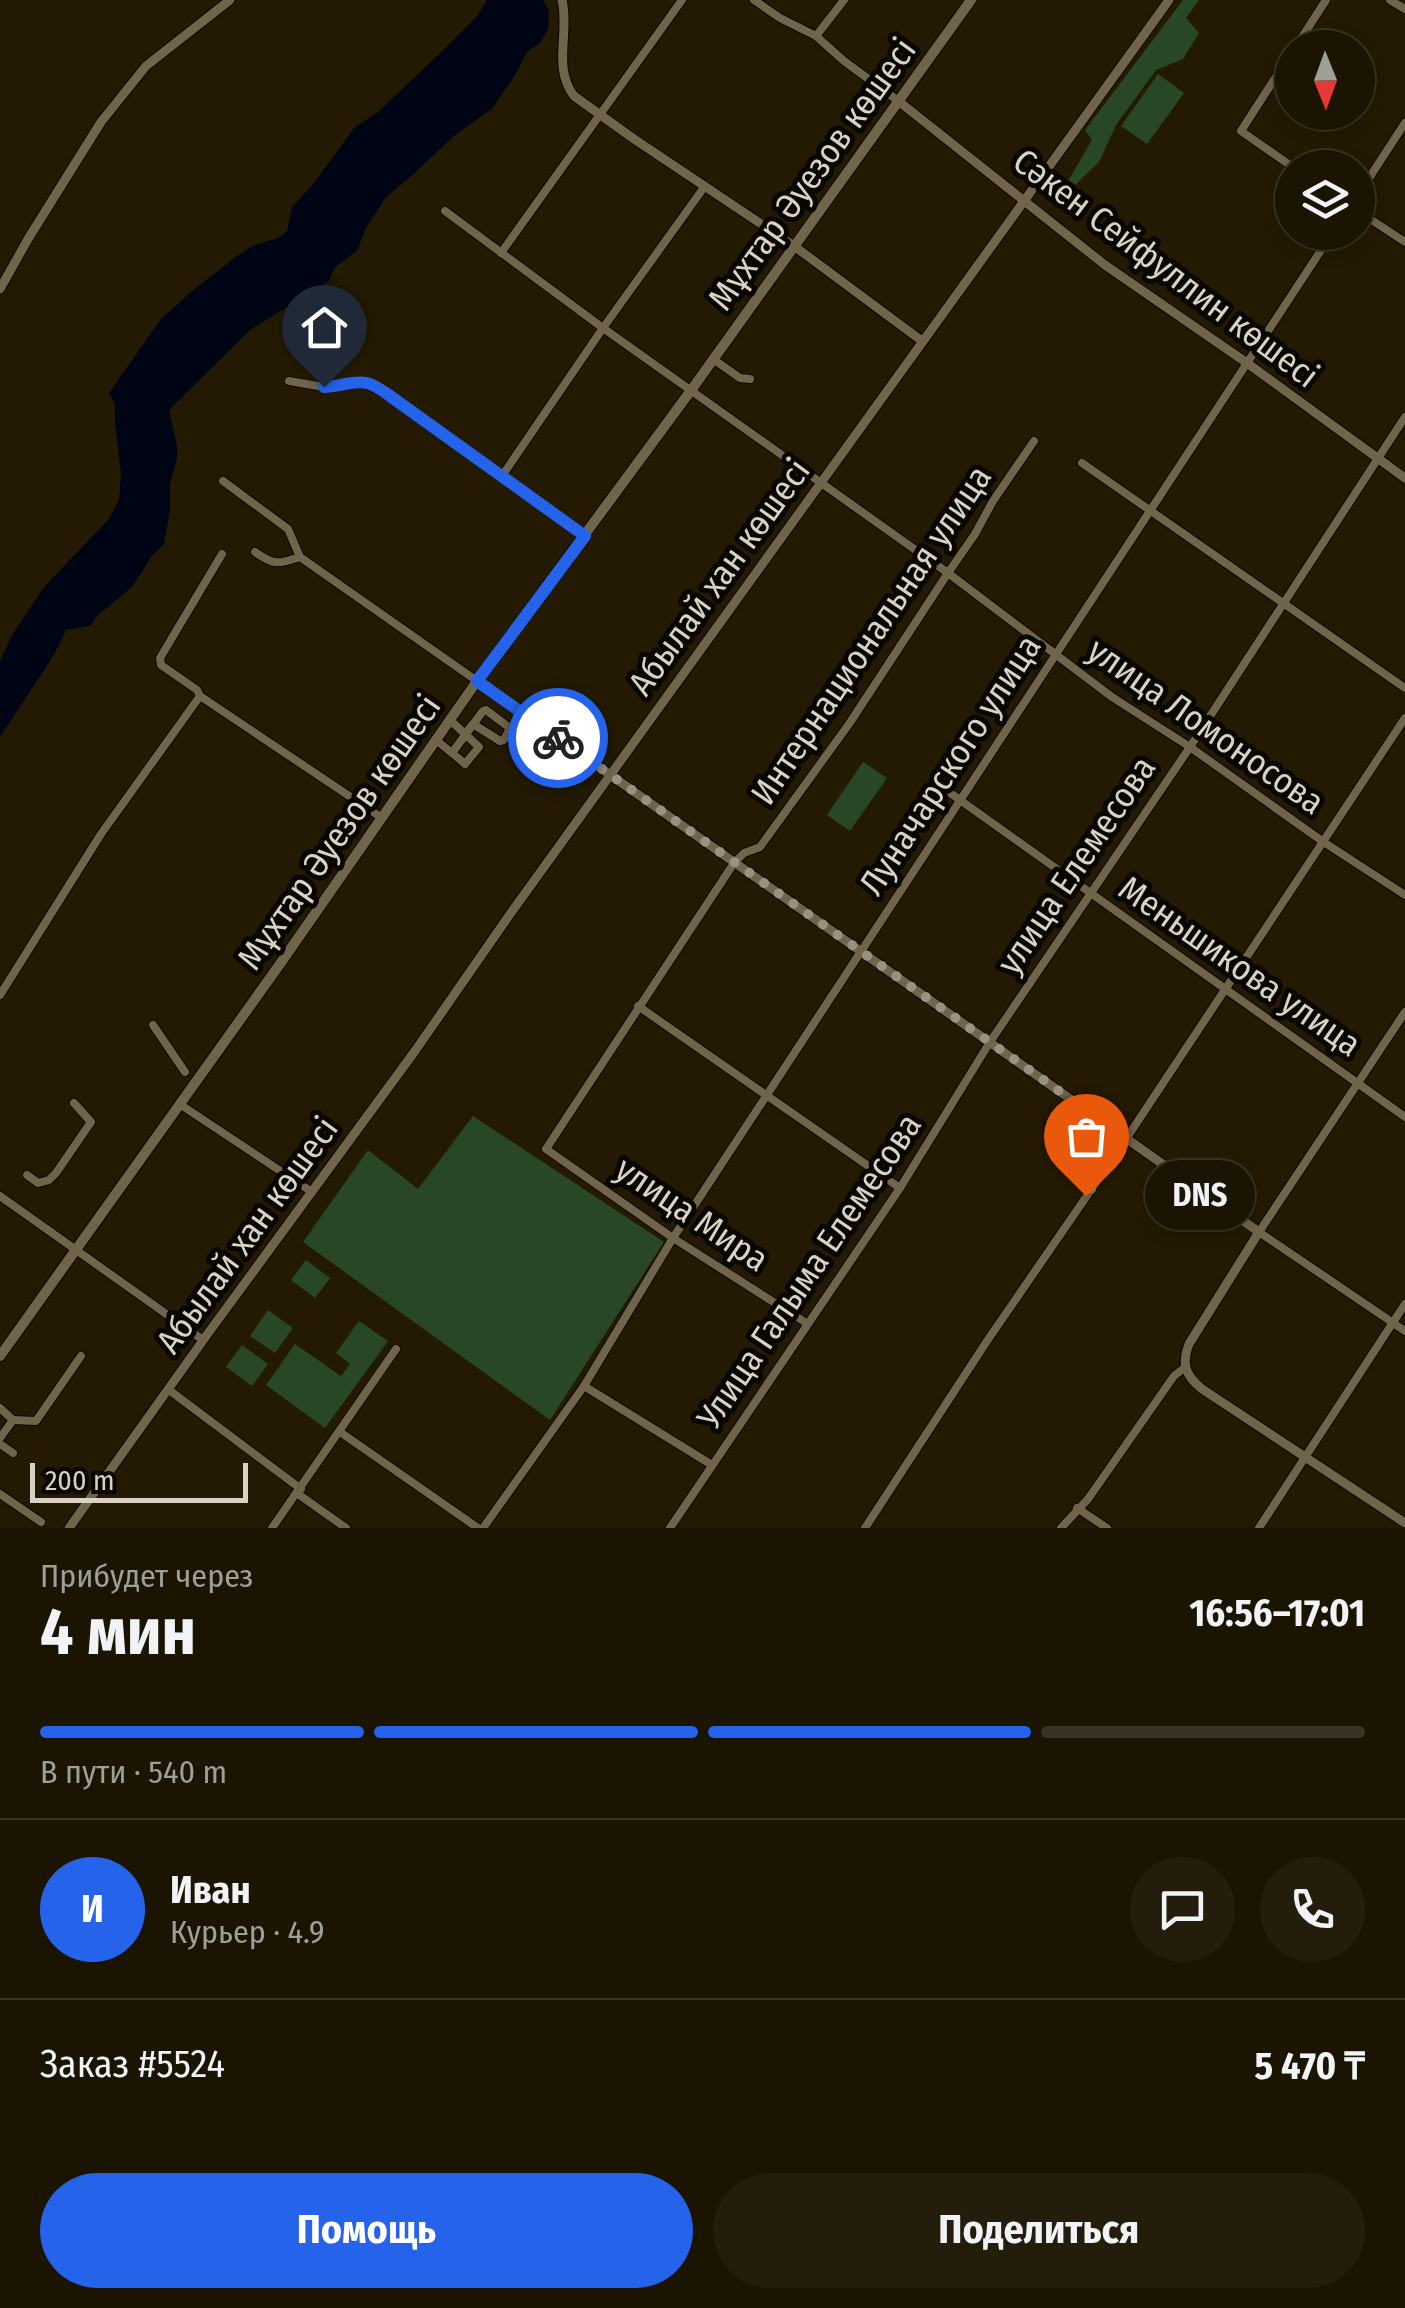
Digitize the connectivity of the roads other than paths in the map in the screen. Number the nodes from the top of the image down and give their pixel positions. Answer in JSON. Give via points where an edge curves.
{"nodes":[{"id":1,"x":230,"y":0,"type":"edge"},
{"id":2,"x":562,"y":0,"type":"edge"},
{"id":3,"x":682,"y":0,"type":"edge"},
{"id":4,"x":754,"y":0,"type":"edge"},
{"id":5,"x":844,"y":0,"type":"edge"},
{"id":6,"x":971,"y":0,"type":"edge"},
{"id":7,"x":1169,"y":0,"type":"edge"},
{"id":8,"x":1326,"y":0,"type":"edge"},
{"id":9,"x":1390,"y":0,"type":"edge"},
{"id":10,"x":1405,"y":9,"type":"edge"},
{"id":11,"x":1307,"y":30,"type":"edge"},
{"id":12,"x":816,"y":36,"type":"junction"},
{"id":13,"x":1275,"y":79,"type":"edge"},
{"id":14,"x":897,"y":100,"type":"junction"},
{"id":15,"x":598,"y":114,"type":"junction"},
{"id":16,"x":1405,"y":123,"type":"edge"},
{"id":17,"x":1275,"y":155,"type":"edge"},
{"id":18,"x":1375,"y":170,"type":"edge"},
{"id":19,"x":705,"y":186,"type":"junction"},
{"id":20,"x":1026,"y":200,"type":"junction"},
{"id":21,"x":444,"y":211,"type":"dead end"},
{"id":22,"x":1375,"y":222,"type":"edge"},
{"id":23,"x":1405,"y":242,"type":"edge"},
{"id":24,"x":794,"y":246,"type":"junction"},
{"id":25,"x":1321,"y":250,"type":"edge"},
{"id":26,"x":501,"y":253,"type":"junction"},
{"id":27,"x":0,"y":289,"type":"edge"},
{"id":28,"x":604,"y":328,"type":"junction"},
{"id":29,"x":922,"y":341,"type":"junction"},
{"id":30,"x":713,"y":359,"type":"junction"},
{"id":31,"x":1247,"y":363,"type":"junction"},
{"id":32,"x":750,"y":379,"type":"dead end"},
{"id":33,"x":289,"y":381,"type":"dead end"},
{"id":34,"x":692,"y":389,"type":"junction"},
{"id":35,"x":1405,"y":417,"type":"edge"},
{"id":36,"x":1034,"y":442,"type":"dead end"},
{"id":37,"x":1378,"y":458,"type":"junction"},
{"id":38,"x":1082,"y":463,"type":"dead end"},
{"id":39,"x":502,"y":476,"type":"junction"},
{"id":40,"x":1405,"y":478,"type":"edge"},
{"id":41,"x":223,"y":481,"type":"dead end"},
{"id":42,"x":820,"y":483,"type":"junction"},
{"id":43,"x":1152,"y":509,"type":"junction"},
{"id":44,"x":585,"y":536,"type":"junction"},
{"id":45,"x":255,"y":552,"type":"dead end"},
{"id":46,"x":222,"y":554,"type":"dead end"},
{"id":47,"x":300,"y":557,"type":"junction"},
{"id":48,"x":948,"y":573,"type":"junction"},
{"id":49,"x":1282,"y":604,"type":"junction"},
{"id":50,"x":1055,"y":654,"type":"junction"},
{"id":51,"x":477,"y":681,"type":"junction"},
{"id":52,"x":1405,"y":688,"type":"edge"},
{"id":53,"x":200,"y":696,"type":"junction"},
{"id":54,"x":1405,"y":718,"type":"edge"},
{"id":55,"x":450,"y":720,"type":"junction"},
{"id":56,"x":473,"y":724,"type":"junction"},
{"id":57,"x":465,"y":734,"type":"junction"},
{"id":58,"x":436,"y":740,"type":"junction"},
{"id":59,"x":1190,"y":747,"type":"junction"},
{"id":60,"x":452,"y":753,"type":"junction"},
{"id":61,"x":610,"y":775,"type":"junction"},
{"id":62,"x":946,"y":790,"type":"dead end"},
{"id":63,"x":960,"y":801,"type":"junction"},
{"id":64,"x":382,"y":818,"type":"junction"},
{"id":65,"x":1322,"y":840,"type":"junction"},
{"id":66,"x":734,"y":863,"type":"junction"},
{"id":67,"x":1089,"y":893,"type":"junction"},
{"id":68,"x":1405,"y":894,"type":"edge"},
{"id":69,"x":860,"y":953,"type":"junction"},
{"id":70,"x":1224,"y":990,"type":"junction"},
{"id":71,"x":0,"y":995,"type":"edge"},
{"id":72,"x":638,"y":1006,"type":"junction"},
{"id":73,"x":1405,"y":1012,"type":"edge"},
{"id":74,"x":153,"y":1025,"type":"dead end"},
{"id":75,"x":990,"y":1042,"type":"junction"},
{"id":76,"x":185,"y":1072,"type":"dead end"},
{"id":77,"x":1358,"y":1084,"type":"junction"},
{"id":78,"x":766,"y":1096,"type":"junction"},
{"id":79,"x":74,"y":1103,"type":"dead end"},
{"id":80,"x":181,"y":1105,"type":"junction"},
{"id":81,"x":1405,"y":1117,"type":"edge"},
{"id":82,"x":1126,"y":1138,"type":"junction"},
{"id":83,"x":546,"y":1149,"type":"joint"},
{"id":84,"x":27,"y":1175,"type":"dead end"},
{"id":85,"x":900,"y":1188,"type":"junction"},
{"id":86,"x":312,"y":1192,"type":"junction"},
{"id":87,"x":0,"y":1196,"type":"edge"},
{"id":88,"x":1260,"y":1232,"type":"junction"},
{"id":89,"x":673,"y":1238,"type":"junction"},
{"id":90,"x":78,"y":1250,"type":"junction"},
{"id":91,"x":1405,"y":1304,"type":"edge"},
{"id":92,"x":808,"y":1324,"type":"junction"},
{"id":93,"x":1393,"y":1324,"type":"junction"},
{"id":94,"x":1405,"y":1331,"type":"edge"},
{"id":95,"x":204,"y":1340,"type":"junction"},
{"id":96,"x":396,"y":1350,"type":"dead end"},
{"id":97,"x":0,"y":1356,"type":"edge"},
{"id":98,"x":81,"y":1356,"type":"dead end"},
{"id":99,"x":1184,"y":1368,"type":"junction"},
{"id":100,"x":584,"y":1386,"type":"junction"},
{"id":101,"x":169,"y":1390,"type":"junction"},
{"id":102,"x":0,"y":1408,"type":"edge"},
{"id":103,"x":13,"y":1420,"type":"junction"},
{"id":104,"x":340,"y":1432,"type":"junction"},
{"id":105,"x":0,"y":1441,"type":"edge"},
{"id":106,"x":13,"y":1453,"type":"dead end"},
{"id":107,"x":1304,"y":1456,"type":"junction"},
{"id":108,"x":712,"y":1465,"type":"junction"},
{"id":109,"x":299,"y":1491,"type":"junction"},
{"id":110,"x":0,"y":1494,"type":"edge"},
{"id":111,"x":1088,"y":1499,"type":"junction"},
{"id":112,"x":1077,"y":1508,"type":"junction"},
{"id":113,"x":1088,"y":1516,"type":"junction"},
{"id":114,"x":41,"y":1522,"type":"dead end"},
{"id":115,"x":1405,"y":1523,"type":"edge"},
{"id":116,"x":70,"y":1528,"type":"edge"},
{"id":117,"x":272,"y":1528,"type":"edge"},
{"id":118,"x":346,"y":1528,"type":"edge"},
{"id":119,"x":480,"y":1528,"type":"edge"},
{"id":120,"x":670,"y":1528,"type":"edge"},
{"id":121,"x":865,"y":1528,"type":"edge"},
{"id":122,"x":1061,"y":1528,"type":"edge"},
{"id":123,"x":1107,"y":1528,"type":"edge"},
{"id":124,"x":1259,"y":1528,"type":"edge"}],
"edges":[{"from":1,"to":27,"type":"street","via":[[146,66],[102,122]]},
{"from":2,"to":15,"type":"street","via":[[563,77],[574,96]]},
{"from":3,"to":15,"type":"street"},
{"from":4,"to":12,"type":"street"},
{"from":5,"to":12,"type":"street"},
{"from":6,"to":14,"type":"main road","name":"Мұхтар Әуезов көшесі"},
{"from":7,"to":20,"type":"street","name":"Абылай хан көшесі"},
{"from":8,"to":11,"type":"street"},
{"from":9,"to":10,"type":"street"},
{"from":12,"to":14,"type":"street"},
{"from":13,"to":17,"type":"street","via":[[1241,131]]},
{"from":14,"to":20,"type":"street","name":"Сәкен Сейфуллин көшесі"},
{"from":14,"to":24,"type":"main road","name":"Мұхтар Әуезов көшесі"},
{"from":15,"to":19,"type":"street"},
{"from":15,"to":26,"type":"street"},
{"from":16,"to":18,"type":"street"},
{"from":19,"to":24,"type":"street"},
{"from":19,"to":28,"type":"street"},
{"from":20,"to":29,"type":"street","name":"Абылай хан көшесі"},
{"from":20,"to":31,"type":"street","name":"Сәкен Сейфуллин көшесі"},
{"from":21,"to":26,"type":"street","name":"улица Ломоносова"},
{"from":22,"to":23,"type":"street"},
{"from":24,"to":29,"type":"street"},
{"from":24,"to":30,"type":"main road","name":"Мұхтар Әуезов көшесі"},
{"from":25,"to":31,"type":"street","name":"Луначарского улица"},
{"from":26,"to":28,"type":"street","name":"улица Ломоносова"},
{"from":28,"to":34,"type":"street","name":"улица Ломоносова"},
{"from":28,"to":39,"type":"street"},
{"from":29,"to":42,"type":"street","name":"Абылай хан көшесі"},
{"from":30,"to":32,"type":"street"},
{"from":30,"to":34,"type":"main road","name":"Мұхтар Әуезов көшесі"},
{"from":31,"to":37,"type":"street","name":"Сәкен Сейфуллин көшесі"},
{"from":31,"to":43,"type":"street","name":"Луначарского улица"},
{"from":33,"to":39,"type":"street","via":[[370,384]]},
{"from":34,"to":42,"type":"street","name":"улица Ломоносова"},
{"from":34,"to":44,"type":"main road","name":"Мұхтар Әуезов көшесі"},
{"from":35,"to":37,"type":"street","name":"улица Елемесова"},
{"from":36,"to":48,"type":"street","name":"Интернациональная улица"},
{"from":37,"to":40,"type":"street","name":"Сәкен Сейфуллин көшесі"},
{"from":37,"to":49,"type":"street","name":"улица Елемесова"},
{"from":38,"to":43,"type":"street"},
{"from":39,"to":44,"type":"street"},
{"from":41,"to":47,"type":"street","via":[[288,528]]},
{"from":42,"to":48,"type":"street","name":"улица Ломоносова"},
{"from":42,"to":61,"type":"street","name":"Абылай хан көшесі"},
{"from":43,"to":49,"type":"street"},
{"from":43,"to":50,"type":"street","name":"Луначарского улица"},
{"from":44,"to":51,"type":"main road","name":"Мұхтар Әуезов көшесі"},
{"from":45,"to":47,"type":"street","via":[[278,564]]},
{"from":46,"to":53,"type":"street","via":[[160,658]]},
{"from":47,"to":51,"type":"street"},
{"from":48,"to":50,"type":"street","name":"улица Ломоносова"},
{"from":48,"to":66,"type":"street","name":"Интернациональная улица","via":[[760,847]]},
{"from":49,"to":52,"type":"street"},
{"from":49,"to":59,"type":"street","name":"улица Елемесова"},
{"from":50,"to":59,"type":"street","name":"улица Ломоносова"},
{"from":50,"to":63,"type":"street","name":"Луначарского улица"},
{"from":51,"to":55,"type":"main road","name":"Мұхтар Әуезов көшесі"},
{"from":51,"to":61,"type":"street"},
{"from":53,"to":64,"type":"street"},
{"from":53,"to":71,"type":"street"},
{"from":54,"to":65,"type":"street"},
{"from":55,"to":57,"type":"street"},
{"from":55,"to":58,"type":"main road","name":"Мұхтар Әуезов көшесі"},
{"from":56,"to":56,"type":"street","via":[[500,741],[510,728],[486,710]]},
{"from":56,"to":57,"type":"street"},
{"from":57,"to":60,"type":"street"},
{"from":57,"to":60,"type":"street","via":[[479,747],[466,764]]},
{"from":58,"to":60,"type":"street"},
{"from":58,"to":64,"type":"main road","name":"Мұхтар Әуезов көшесі"},
{"from":59,"to":65,"type":"street","name":"улица Ломоносова"},
{"from":59,"to":67,"type":"street","name":"улица Елемесова"},
{"from":61,"to":66,"type":"street"},
{"from":61,"to":86,"type":"street","name":"Абылай хан көшесі"},
{"from":62,"to":63,"type":"street","name":"Меньшикова улица"},
{"from":63,"to":67,"type":"street","name":"Меньшикова улица"},
{"from":63,"to":69,"type":"street","name":"Луначарского улица"},
{"from":64,"to":80,"type":"main road","name":"Мұхтар Әуезов көшесі"},
{"from":65,"to":68,"type":"street","name":"улица Ломоносова"},
{"from":65,"to":70,"type":"street"},
{"from":66,"to":69,"type":"street"},
{"from":66,"to":72,"type":"street","name":"Интернациональная улица"},
{"from":67,"to":70,"type":"street","name":"Меньшикова улица"},
{"from":67,"to":75,"type":"street","name":"улица Елемесова"},
{"from":69,"to":75,"type":"street"},
{"from":69,"to":78,"type":"street","name":"Луначарского улица"},
{"from":70,"to":77,"type":"street","name":"Меньшикова улица"},
{"from":70,"to":82,"type":"street"},
{"from":72,"to":78,"type":"street"},
{"from":72,"to":83,"type":"street","name":"Интернациональная улица"},
{"from":73,"to":77,"type":"street"},
{"from":74,"to":76,"type":"street"},
{"from":75,"to":82,"type":"street"},
{"from":75,"to":85,"type":"street","name":"Улица Галыма Елемесова"},
{"from":77,"to":81,"type":"street","name":"Меньшикова улица"},
{"from":77,"to":88,"type":"street"},
{"from":78,"to":85,"type":"street"},
{"from":78,"to":89,"type":"street","name":"Луначарского улица"},
{"from":79,"to":84,"type":"street","via":[[91,1122],[50,1180],[38,1183]]},
{"from":80,"to":86,"type":"street"},
{"from":80,"to":90,"type":"main road","name":"Мұхтар Әуезов көшесі"},
{"from":82,"to":88,"type":"street"},
{"from":82,"to":121,"type":"street"},
{"from":83,"to":89,"type":"street","name":"улица Мира"},
{"from":85,"to":92,"type":"street","name":"Улица Галыма Елемесова"},
{"from":86,"to":95,"type":"street","name":"Абылай хан көшесі"},
{"from":87,"to":90,"type":"street"},
{"from":88,"to":93,"type":"street"},
{"from":88,"to":99,"type":"street","via":[[1188,1344]]},
{"from":89,"to":92,"type":"street","name":"улица Мира"},
{"from":89,"to":100,"type":"street","name":"Луначарского улица"},
{"from":90,"to":95,"type":"street"},
{"from":90,"to":97,"type":"main road","name":"Мұхтар Әуезов көшесі"},
{"from":91,"to":93,"type":"street"},
{"from":92,"to":108,"type":"street","name":"Улица Галыма Елемесова"},
{"from":93,"to":94,"type":"street"},
{"from":93,"to":107,"type":"street"},
{"from":95,"to":101,"type":"street","name":"Абылай хан көшесі"},
{"from":96,"to":104,"type":"street"},
{"from":98,"to":103,"type":"street","via":[[36,1421]]},
{"from":99,"to":107,"type":"street","via":[[1202,1389]]},
{"from":99,"to":111,"type":"street"},
{"from":100,"to":108,"type":"street"},
{"from":100,"to":119,"type":"street","name":"Луначарского улица"},
{"from":101,"to":109,"type":"street"},
{"from":101,"to":116,"type":"street","name":"Абылай хан көшесі"},
{"from":102,"to":103,"type":"street"},
{"from":103,"to":105,"type":"street"},
{"from":104,"to":109,"type":"street"},
{"from":104,"to":119,"type":"street"},
{"from":105,"to":106,"type":"street"},
{"from":107,"to":115,"type":"street"},
{"from":107,"to":124,"type":"street"},
{"from":108,"to":120,"type":"street","name":"Улица Галыма Елемесова"},
{"from":109,"to":117,"type":"street"},
{"from":109,"to":118,"type":"street"},
{"from":110,"to":114,"type":"street"},
{"from":111,"to":112,"type":"street"},
{"from":111,"to":113,"type":"street"},
{"from":112,"to":113,"type":"street"},
{"from":112,"to":122,"type":"street"},
{"from":113,"to":123,"type":"street"}]}
